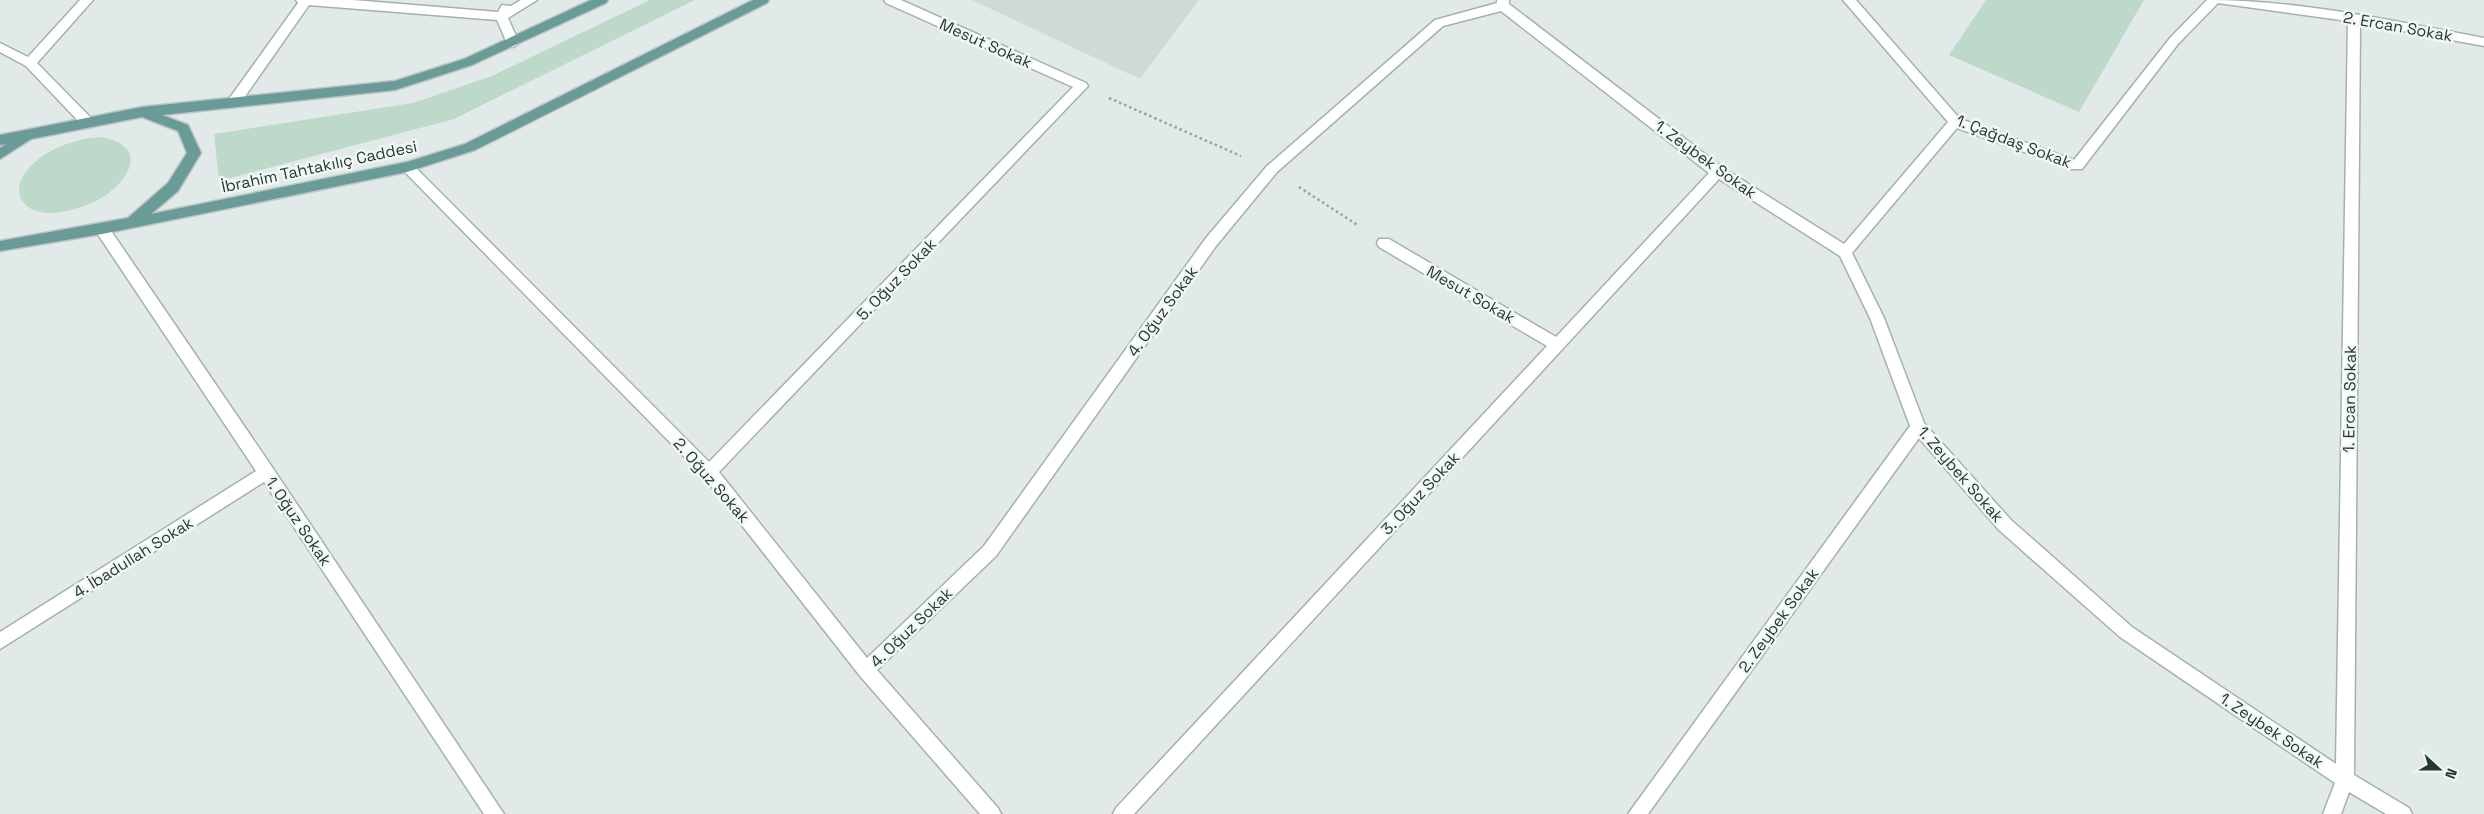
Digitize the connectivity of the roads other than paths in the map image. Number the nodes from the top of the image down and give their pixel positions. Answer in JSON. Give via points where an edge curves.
{"nodes":[{"id":1,"x":87,"y":0,"type":"edge"},
{"id":2,"x":302,"y":0,"type":"edge"},
{"id":3,"x":306,"y":0,"type":"edge"},
{"id":4,"x":510,"y":0,"type":"edge"},
{"id":5,"x":531,"y":0,"type":"edge"},
{"id":6,"x":602,"y":0,"type":"edge"},
{"id":7,"x":763,"y":0,"type":"edge"},
{"id":8,"x":890,"y":0,"type":"edge"},
{"id":9,"x":1849,"y":0,"type":"edge"},
{"id":10,"x":2214,"y":0,"type":"edge"},
{"id":11,"x":2223,"y":0,"type":"edge"},
{"id":12,"x":1503,"y":3,"type":"edge"},
{"id":13,"x":501,"y":16,"type":"junction"},
{"id":14,"x":2354,"y":18,"type":"junction"},
{"id":15,"x":2484,"y":42,"type":"edge"},
{"id":16,"x":513,"y":43,"type":"junction"},
{"id":17,"x":0,"y":47,"type":"edge"},
{"id":18,"x":30,"y":63,"type":"junction"},
{"id":19,"x":1082,"y":86,"type":"joint"},
{"id":20,"x":234,"y":102,"type":"junction"},
{"id":21,"x":142,"y":112,"type":"junction"},
{"id":22,"x":87,"y":122,"type":"junction"},
{"id":23,"x":1955,"y":122,"type":"junction"},
{"id":24,"x":32,"y":133,"type":"junction"},
{"id":25,"x":0,"y":140,"type":"edge"},
{"id":26,"x":0,"y":154,"type":"edge"},
{"id":27,"x":407,"y":167,"type":"junction"},
{"id":28,"x":1718,"y":172,"type":"junction"},
{"id":29,"x":131,"y":223,"type":"junction"},
{"id":30,"x":102,"y":229,"type":"junction"},
{"id":31,"x":1384,"y":243,"type":"dead end"},
{"id":32,"x":2,"y":245,"type":"edge"},
{"id":33,"x":1844,"y":252,"type":"junction"},
{"id":34,"x":1558,"y":345,"type":"junction"},
{"id":35,"x":1918,"y":427,"type":"junction"},
{"id":36,"x":267,"y":472,"type":"junction"},
{"id":37,"x":709,"y":472,"type":"junction"},
{"id":38,"x":0,"y":641,"type":"edge"},
{"id":39,"x":866,"y":670,"type":"junction"},
{"id":40,"x":2345,"y":780,"type":"junction"},
{"id":41,"x":495,"y":814,"type":"edge"},
{"id":42,"x":992,"y":814,"type":"edge"},
{"id":43,"x":1122,"y":814,"type":"edge"},
{"id":44,"x":1637,"y":814,"type":"edge"},
{"id":45,"x":2332,"y":814,"type":"edge"},
{"id":46,"x":2403,"y":814,"type":"edge"}],
"edges":[{"from":1,"to":18,"type":"street"},
{"from":2,"to":3,"type":"street"},
{"from":3,"to":13,"type":"street"},
{"from":3,"to":20,"type":"street"},
{"from":4,"to":13,"type":"street"},
{"from":5,"to":13,"type":"street"},
{"from":6,"to":16,"type":"main road"},
{"from":7,"to":27,"type":"main road","name":"İbrahim Tahtakılıç Caddesi","via":[[470,147]]},
{"from":8,"to":19,"type":"street","name":"Mesut Sokak"},
{"from":9,"to":23,"type":"street","name":"1. Çağdaş Sokak"},
{"from":10,"to":23,"type":"street","name":"1. Çağdaş Sokak","via":[[2174,41],[2077,166]]},
{"from":11,"to":14,"type":"street","name":"2. Ercan Sokak"},
{"from":12,"to":28,"type":"street","name":"1. Zeybek Sokak"},
{"from":12,"to":39,"type":"street","name":"4. Oğuz Sokak","via":[[1439,23],[1272,169],[1211,242],[990,551]]},
{"from":13,"to":16,"type":"street"},
{"from":14,"to":15,"type":"street","name":"2. Ercan Sokak"},
{"from":14,"to":40,"type":"street","name":"1. Ercan Sokak"},
{"from":16,"to":20,"type":"main road","via":[[468,62],[395,85]]},
{"from":17,"to":18,"type":"street"},
{"from":18,"to":22,"type":"street"},
{"from":19,"to":37,"type":"street","name":"5. Oğuz Sokak"},
{"from":20,"to":21,"type":"main road"},
{"from":21,"to":22,"type":"main road"},
{"from":21,"to":29,"type":"main road","via":[[183,128],[194,153],[173,187]]},
{"from":22,"to":24,"type":"main road"},
{"from":23,"to":33,"type":"street"},
{"from":24,"to":25,"type":"main road"},
{"from":24,"to":26,"type":"main road"},
{"from":27,"to":29,"type":"main road","name":"İbrahim Tahtakılıç Caddesi"},
{"from":27,"to":37,"type":"street","name":"2. Oğuz Sokak"},
{"from":28,"to":33,"type":"street","name":"1. Zeybek Sokak"},
{"from":28,"to":34,"type":"street","name":"3. Oğuz Sokak"},
{"from":29,"to":30,"type":"main road","name":"İbrahim Tahtakılıç Caddesi"},
{"from":30,"to":32,"type":"main road","name":"İbrahim Tahtakılıç Caddesi"},
{"from":30,"to":36,"type":"street","name":"1. Oğuz Sokak"},
{"from":31,"to":34,"type":"street","name":"Mesut Sokak"},
{"from":33,"to":35,"type":"street","name":"1. Zeybek Sokak","via":[[1877,318]]},
{"from":34,"to":43,"type":"street","name":"3. Oğuz Sokak"},
{"from":35,"to":40,"type":"street","name":"1. Zeybek Sokak","via":[[2005,525],[2126,632]]},
{"from":35,"to":44,"type":"street","name":"2. Zeybek Sokak"},
{"from":36,"to":38,"type":"street","name":"4. İbadullah Sokak"},
{"from":36,"to":41,"type":"street","name":"1. Oğuz Sokak"},
{"from":37,"to":39,"type":"street","name":"2. Oğuz Sokak"},
{"from":39,"to":42,"type":"street","name":"2. Oğuz Sokak"},
{"from":40,"to":45,"type":"street"},
{"from":40,"to":46,"type":"street","name":"1. Zeybek Sokak"}]}
